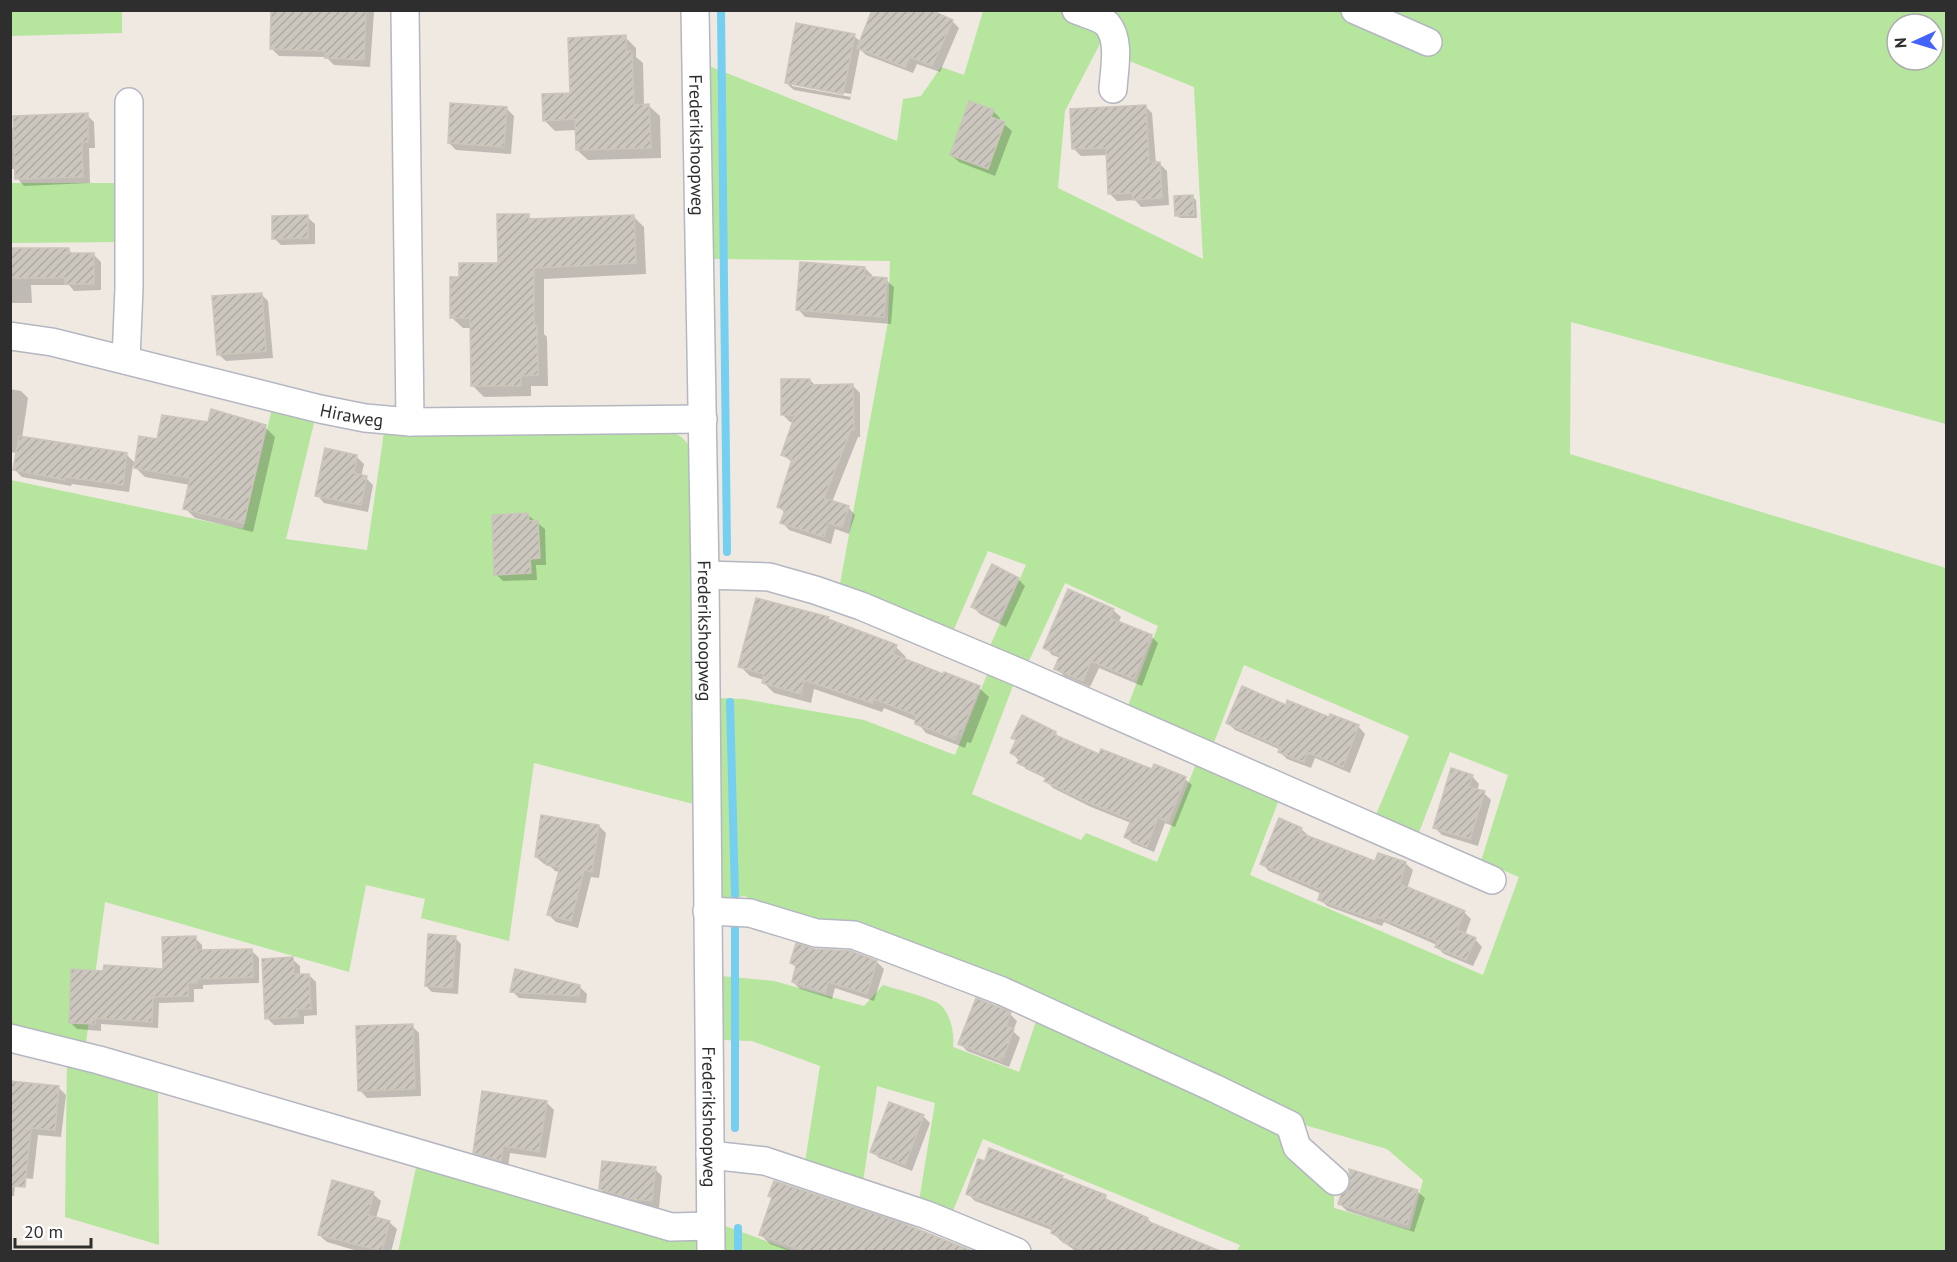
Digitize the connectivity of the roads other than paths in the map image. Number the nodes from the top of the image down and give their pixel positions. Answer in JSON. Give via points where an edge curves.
{"nodes":[{"id":1,"x":405,"y":10,"type":"edge"},
{"id":2,"x":695,"y":10,"type":"edge"},
{"id":3,"x":1076,"y":10,"type":"edge"},
{"id":4,"x":1355,"y":10,"type":"edge"},
{"id":5,"x":1428,"y":42,"type":"dead end"},
{"id":6,"x":1113,"y":89,"type":"dead end"},
{"id":7,"x":129,"y":102,"type":"dead end"},
{"id":8,"x":10,"y":336,"type":"edge"},
{"id":9,"x":126,"y":360,"type":"junction"},
{"id":10,"x":703,"y":419,"type":"junction"},
{"id":11,"x":410,"y":422,"type":"junction"},
{"id":12,"x":705,"y":575,"type":"junction"},
{"id":13,"x":1492,"y":880,"type":"dead end"},
{"id":14,"x":707,"y":911,"type":"junction"},
{"id":15,"x":10,"y":1038,"type":"edge"},
{"id":16,"x":710,"y":1155,"type":"junction"},
{"id":17,"x":1335,"y":1181,"type":"dead end"},
{"id":18,"x":711,"y":1239,"type":"edge"},
{"id":19,"x":1017,"y":1251,"type":"edge"}],
"edges":[{"from":1,"to":11,"type":"street"},
{"from":2,"to":10,"type":"street","name":"Frederikshoopweg"},
{"from":3,"to":6,"type":"street","via":[[1106,23],[1113,37]]},
{"from":4,"to":5,"type":"street"},
{"from":7,"to":9,"type":"street"},
{"from":8,"to":9,"type":"street","name":"Hiraweg"},
{"from":9,"to":11,"type":"street","name":"Hiraweg","via":[[320,409]]},
{"from":10,"to":11,"type":"street","name":"Hiraweg"},
{"from":10,"to":12,"type":"street","name":"Frederikshoopweg"},
{"from":12,"to":13,"type":"street","via":[[769,577],[861,606]]},
{"from":12,"to":14,"type":"street","name":"Frederikshoopweg"},
{"from":14,"to":16,"type":"street","name":"Frederikshoopweg"},
{"from":14,"to":17,"type":"street","via":[[750,913],[816,933],[854,935],[1002,990],[1290,1125],[1297,1147]]},
{"from":15,"to":18,"type":"street","via":[[99,1060]]},
{"from":16,"to":18,"type":"street","name":"Frederikshoopweg"},
{"from":16,"to":19,"type":"street","via":[[765,1161],[927,1215]]}]}
